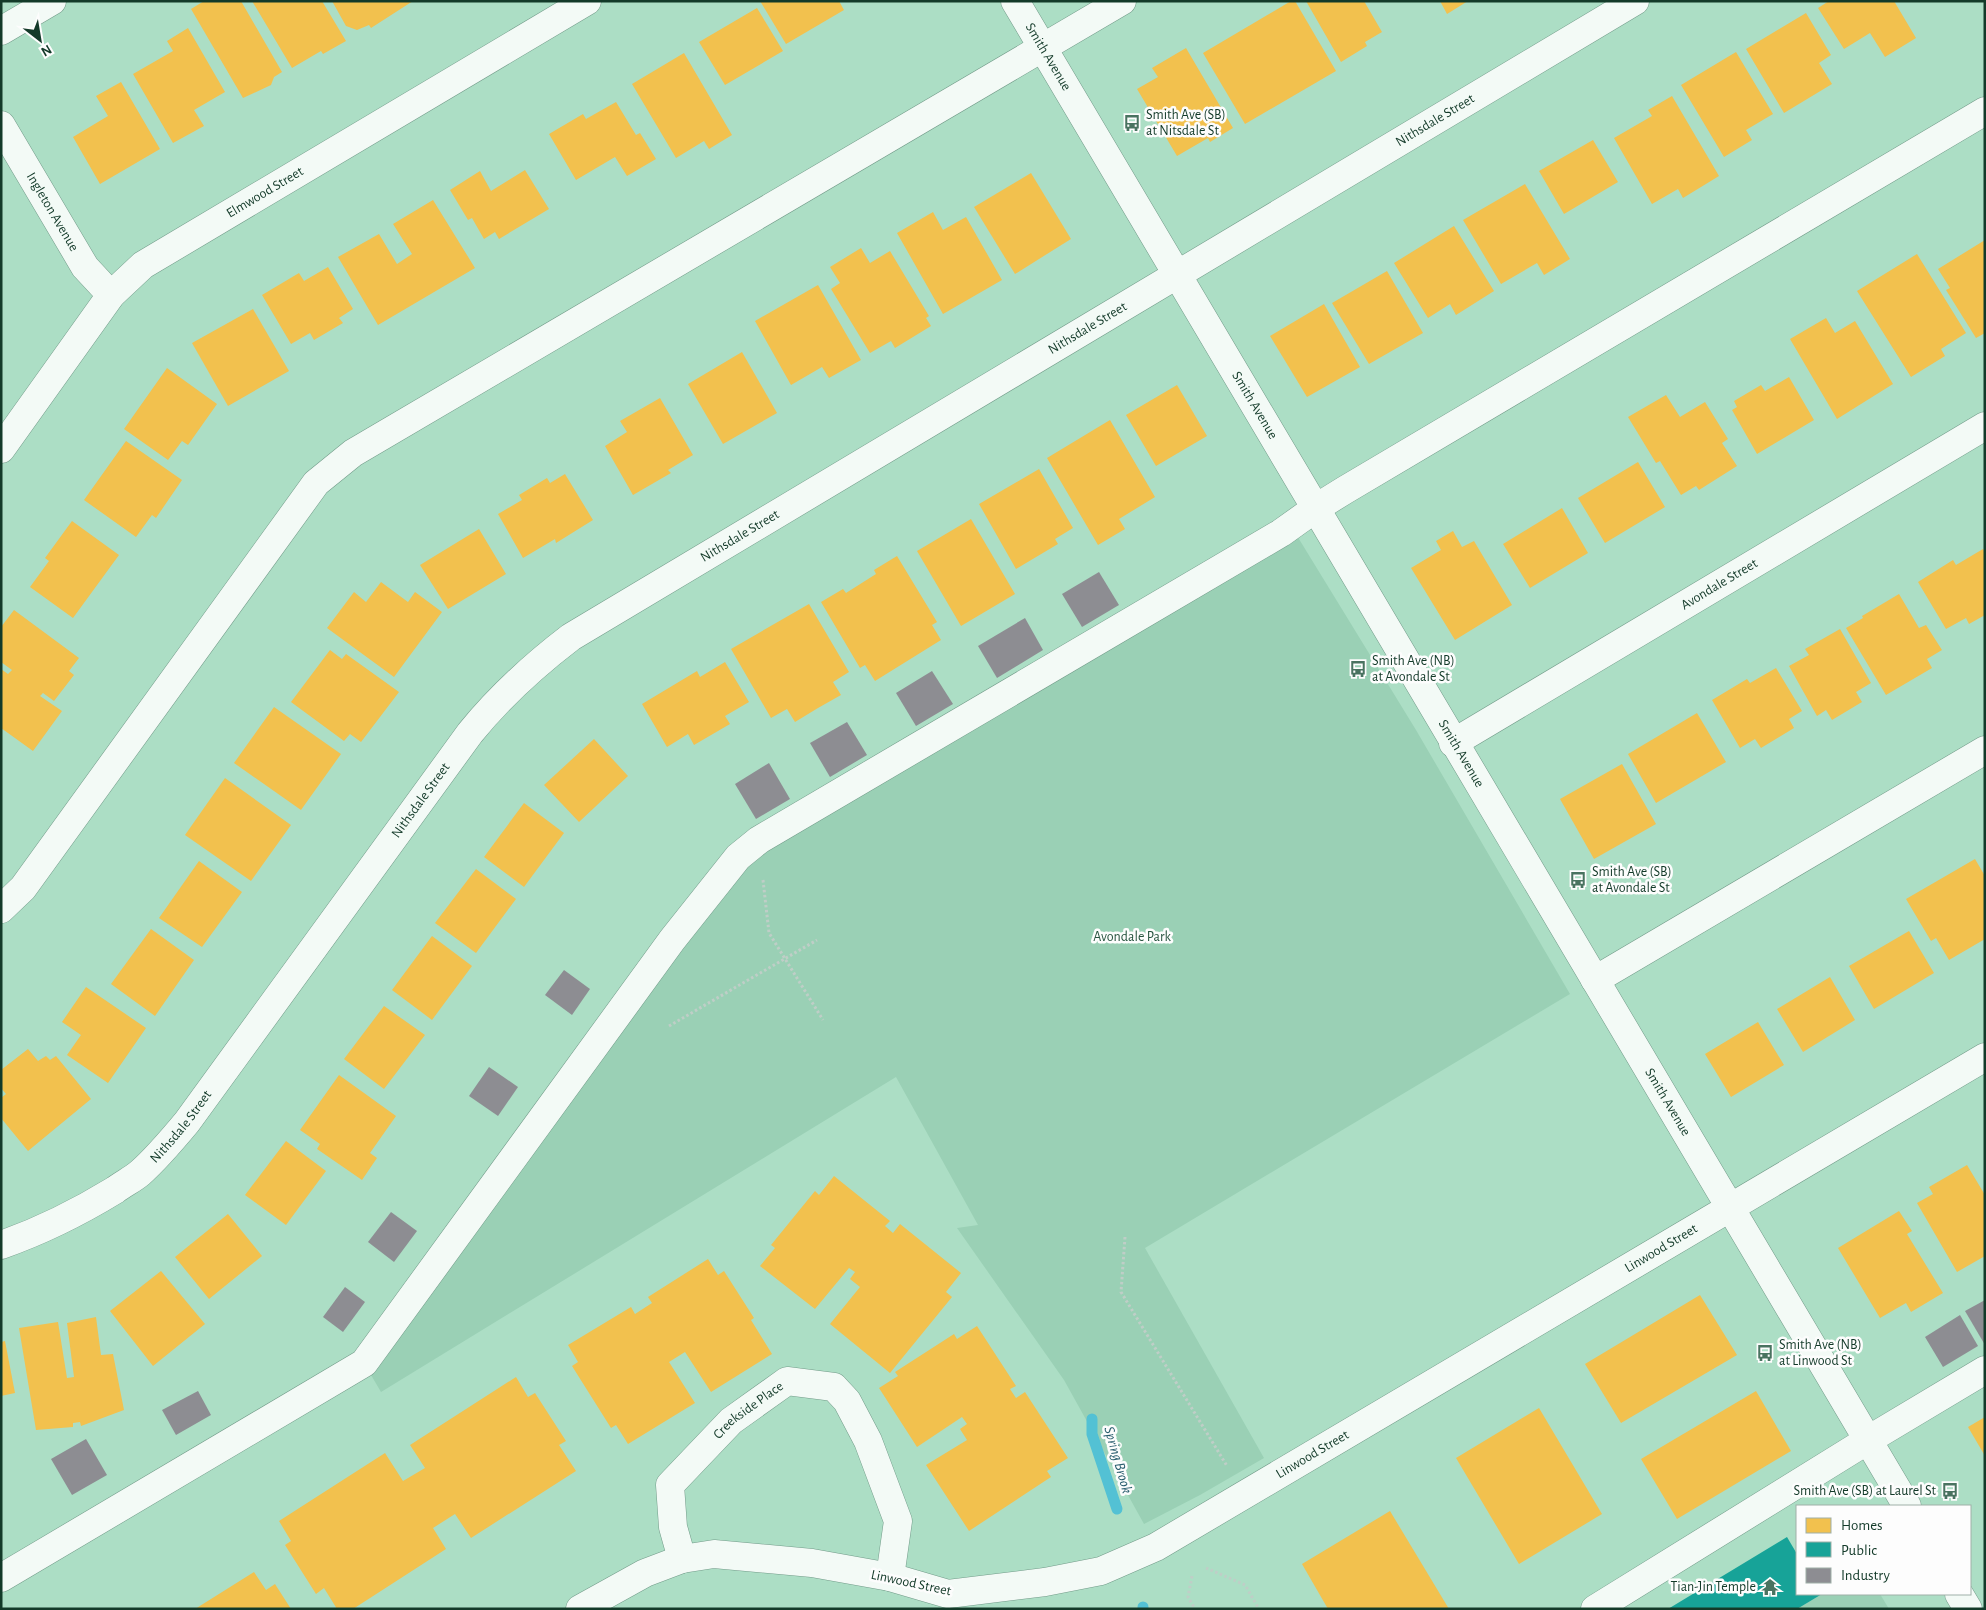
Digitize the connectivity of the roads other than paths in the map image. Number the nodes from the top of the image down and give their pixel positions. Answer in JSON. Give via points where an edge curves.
{"nodes":[{"id":1,"x":52,"y":1,"type":"edge"},
{"id":2,"x":586,"y":1,"type":"edge"},
{"id":3,"x":1016,"y":1,"type":"edge"},
{"id":4,"x":1122,"y":1,"type":"edge"},
{"id":5,"x":1635,"y":1,"type":"edge"},
{"id":6,"x":1,"y":30,"type":"edge"},
{"id":7,"x":1043,"y":48,"type":"junction"},
{"id":8,"x":1985,"y":111,"type":"edge"},
{"id":9,"x":1,"y":125,"type":"edge"},
{"id":10,"x":1178,"y":274,"type":"junction"},
{"id":11,"x":111,"y":295,"type":"junction"},
{"id":12,"x":1985,"y":426,"type":"edge"},
{"id":13,"x":1,"y":449,"type":"edge"},
{"id":14,"x":1316,"y":508,"type":"junction"},
{"id":15,"x":1454,"y":743,"type":"junction"},
{"id":16,"x":1985,"y":750,"type":"edge"},
{"id":17,"x":1,"y":909,"type":"edge"},
{"id":18,"x":1595,"y":980,"type":"junction"},
{"id":19,"x":1985,"y":1057,"type":"edge"},
{"id":20,"x":1730,"y":1210,"type":"junction"},
{"id":21,"x":1,"y":1245,"type":"edge"},
{"id":22,"x":1985,"y":1370,"type":"edge"},
{"id":23,"x":1868,"y":1440,"type":"junction"},
{"id":24,"x":1906,"y":1505,"type":"edge"},
{"id":25,"x":682,"y":1559,"type":"junction"},
{"id":26,"x":890,"y":1577,"type":"junction"},
{"id":27,"x":1,"y":1578,"type":"edge"},
{"id":28,"x":1960,"y":1595,"type":"edge"},
{"id":29,"x":949,"y":1601,"type":"edge"},
{"id":30,"x":580,"y":1609,"type":"edge"},
{"id":31,"x":1595,"y":1609,"type":"edge"},
{"id":32,"x":1968,"y":1609,"type":"edge"}],
"edges":[{"from":1,"to":6,"type":"street"},
{"from":2,"to":11,"type":"street","name":"Elmwood Street","via":[[143,265]]},
{"from":3,"to":7,"type":"street","name":"Smith Avenue"},
{"from":4,"to":7,"type":"street"},
{"from":5,"to":10,"type":"street","name":"Nithsdale Street"},
{"from":7,"to":10,"type":"street","name":"Smith Avenue"},
{"from":7,"to":17,"type":"street","via":[[353,453],[316,483],[23,888]]},
{"from":8,"to":14,"type":"street"},
{"from":9,"to":11,"type":"street","name":"Ingleton Avenue","via":[[85,267]]},
{"from":10,"to":14,"type":"street","name":"Smith Avenue"},
{"from":10,"to":21,"type":"street","name":"Nithsdale Street","via":[[595,622],[545,656],[492,705],[470,733],[187,1122],[164,1149],[139,1174],[102,1198],[64,1219]]},
{"from":11,"to":13,"type":"street","name":"Elmwood Street"},
{"from":12,"to":15,"type":"street","name":"Avondale Street"},
{"from":14,"to":15,"type":"street","name":"Smith Avenue"},
{"from":14,"to":27,"type":"street","via":[[1281,533],[759,840],[738,857],[672,940],[364,1363]]},
{"from":15,"to":18,"type":"street","name":"Smith Avenue"},
{"from":16,"to":18,"type":"street"},
{"from":18,"to":20,"type":"street","name":"Smith Avenue"},
{"from":19,"to":20,"type":"street","name":"Linwood Street"},
{"from":20,"to":23,"type":"street","name":"Smith Avenue"},
{"from":20,"to":29,"type":"street","name":"Linwood Street","via":[[1156,1547],[1101,1571]]},
{"from":22,"to":23,"type":"street"},
{"from":23,"to":24,"type":"street","name":"Smith Avenue"},
{"from":23,"to":31,"type":"street"},
{"from":25,"to":26,"type":"street","name":"Linwood Street","via":[[714,1554],[812,1563]]},
{"from":25,"to":26,"type":"street","name":"Creekside Place","via":[[673,1527],[670,1485],[732,1422],[787,1381],[834,1388],[847,1402],[868,1441],[898,1521]]},
{"from":25,"to":30,"type":"street","name":"Linwood Street","via":[[645,1573]]},
{"from":26,"to":29,"type":"street","name":"Linwood Street"},
{"from":28,"to":32,"type":"street"}]}
